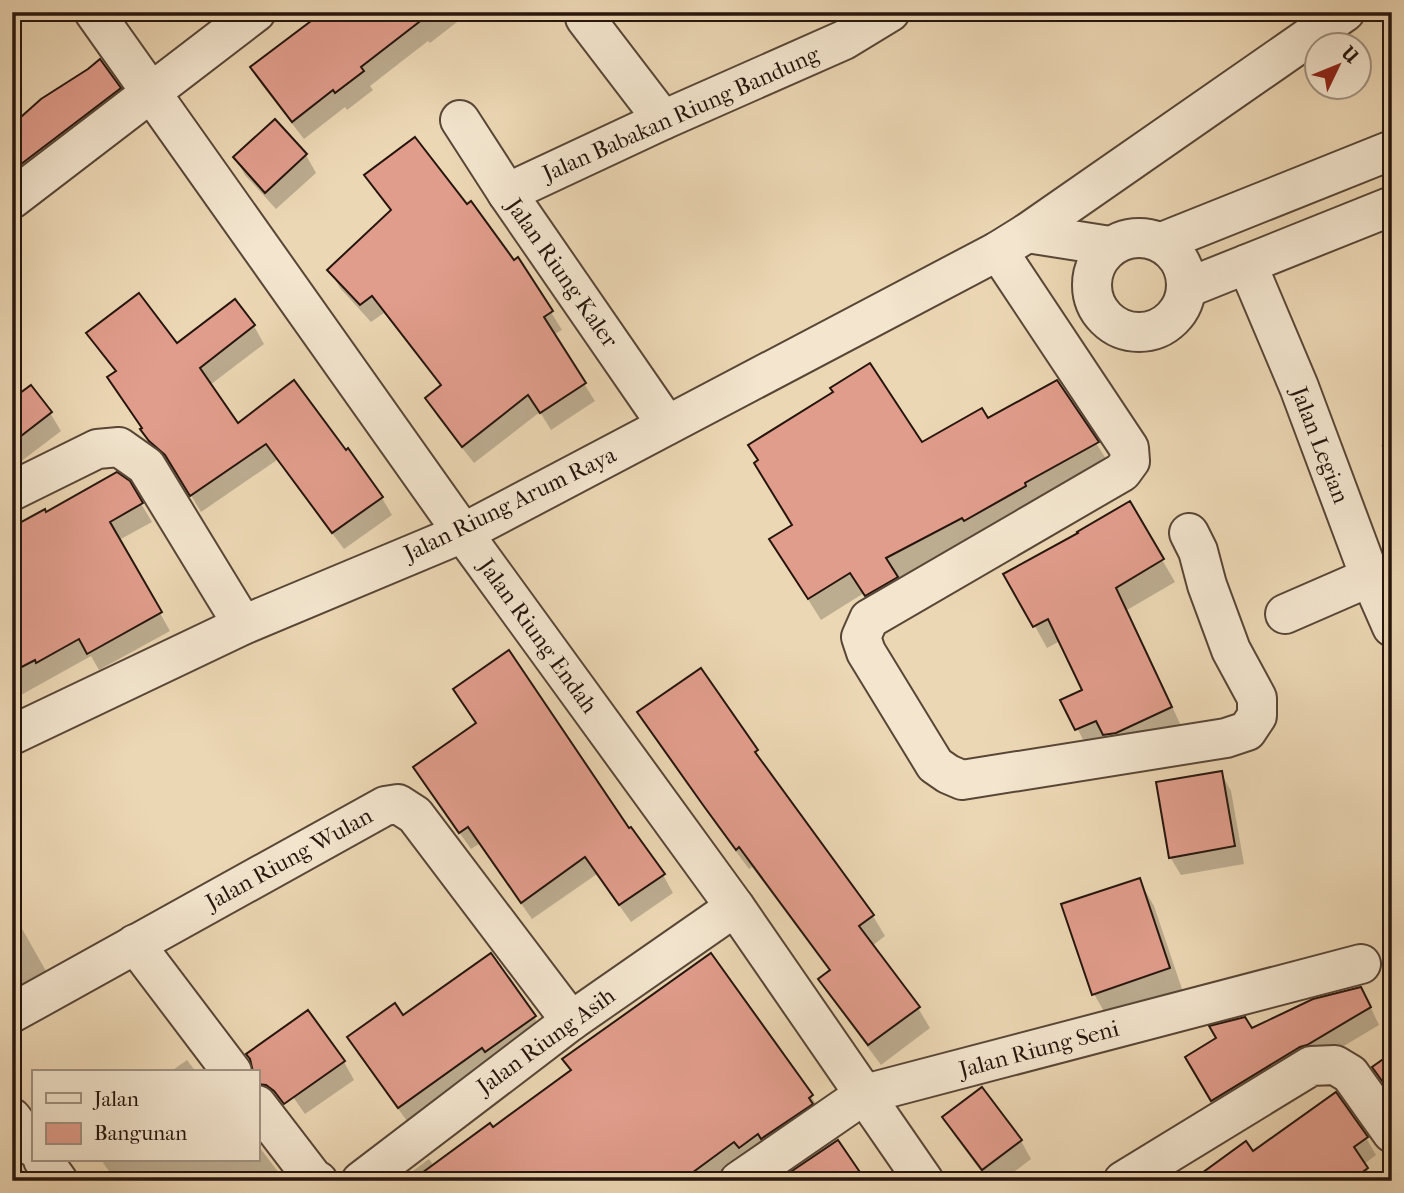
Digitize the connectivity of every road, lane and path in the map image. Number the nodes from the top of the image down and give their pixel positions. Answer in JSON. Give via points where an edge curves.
{"nodes":[{"id":1,"x":94,"y":12,"type":"edge"},
{"id":2,"x":256,"y":12,"type":"edge"},
{"id":3,"x":584,"y":12,"type":"edge"},
{"id":4,"x":890,"y":12,"type":"edge"},
{"id":5,"x":1345,"y":12,"type":"edge"},
{"id":6,"x":152,"y":93,"type":"junction"},
{"id":7,"x":460,"y":120,"type":"dead end"},
{"id":8,"x":663,"y":120,"type":"junction"},
{"id":9,"x":1392,"y":150,"type":"edge"},
{"id":10,"x":507,"y":193,"type":"junction"},
{"id":11,"x":12,"y":199,"type":"edge"},
{"id":12,"x":1392,"y":206,"type":"edge"},
{"id":13,"x":1013,"y":242,"type":"junction"},
{"id":14,"x":1162,"y":242,"type":"junction"},
{"id":15,"x":1111,"y":246,"type":"junction"},
{"id":16,"x":1247,"y":264,"type":"junction"},
{"id":17,"x":1188,"y":288,"type":"junction"},
{"id":18,"x":1106,"y":319,"type":"junction"},
{"id":19,"x":1070,"y":359,"type":"junction"},
{"id":20,"x":667,"y":425,"type":"junction"},
{"id":21,"x":12,"y":491,"type":"edge"},
{"id":22,"x":463,"y":533,"type":"junction"},
{"id":23,"x":1189,"y":533,"type":"dead end"},
{"id":24,"x":1370,"y":577,"type":"junction"},
{"id":25,"x":1285,"y":614,"type":"dead end"},
{"id":26,"x":243,"y":625,"type":"junction"},
{"id":27,"x":1392,"y":627,"type":"edge"},
{"id":28,"x":12,"y":735,"type":"edge"},
{"id":29,"x":736,"y":907,"type":"junction"},
{"id":30,"x":135,"y":944,"type":"junction"},
{"id":31,"x":1361,"y":964,"type":"dead end"},
{"id":32,"x":12,"y":1013,"type":"edge"},
{"id":33,"x":571,"y":1021,"type":"junction"},
{"id":34,"x":230,"y":1070,"type":"edge"},
{"id":35,"x":865,"y":1094,"type":"junction"},
{"id":36,"x":259,"y":1108,"type":"edge"},
{"id":37,"x":12,"y":1118,"type":"edge"},
{"id":38,"x":1392,"y":1133,"type":"edge"},
{"id":39,"x":32,"y":1146,"type":"edge"},
{"id":40,"x":44,"y":1162,"type":"edge"},
{"id":41,"x":58,"y":1181,"type":"edge"},
{"id":42,"x":318,"y":1181,"type":"edge"},
{"id":43,"x":361,"y":1181,"type":"edge"},
{"id":44,"x":739,"y":1181,"type":"edge"},
{"id":45,"x":924,"y":1181,"type":"edge"},
{"id":46,"x":1123,"y":1181,"type":"edge"}],
"edges":[{"from":1,"to":6,"type":"street","name":"Jalan Riung Endah"},
{"from":2,"to":6,"type":"street"},
{"from":3,"to":8,"type":"street"},
{"from":4,"to":8,"type":"street","name":"Jalan Babakan Riung Bandung","via":[[844,40]]},
{"from":5,"to":13,"type":"street","name":"Jalan Riung Arum Raya"},
{"from":6,"to":11,"type":"street"},
{"from":6,"to":22,"type":"street","name":"Jalan Riung Endah"},
{"from":7,"to":10,"type":"street","name":"Jalan Riung Kaler"},
{"from":8,"to":10,"type":"street","name":"Jalan Babakan Riung Bandung"},
{"from":9,"to":14,"type":"street"},
{"from":10,"to":20,"type":"street","name":"Jalan Riung Kaler"},
{"from":12,"to":16,"type":"street"},
{"from":13,"to":15,"type":"street"},
{"from":13,"to":19,"type":"street"},
{"from":13,"to":20,"type":"street","name":"Jalan Riung Arum Raya"},
{"from":14,"to":15,"type":"street","via":[[1136,236]]},
{"from":14,"to":17,"type":"street","via":[[1181,261]]},
{"from":15,"to":18,"type":"street","via":[[1094,268],[1092,296]]},
{"from":16,"to":17,"type":"street"},
{"from":16,"to":24,"type":"street","name":"Jalan Legian"},
{"from":17,"to":18,"type":"street","via":[[1178,313],[1157,330],[1130,332]]},
{"from":18,"to":19,"type":"street"},
{"from":19,"to":23,"type":"street","via":[[1129,448],[1129,461],[1122,472],[869,619],[861,637],[935,765],[962,780],[1247,732],[1257,716],[1257,698],[1227,638]]},
{"from":20,"to":22,"type":"street","name":"Jalan Riung Arum Raya"},
{"from":21,"to":26,"type":"street","via":[[97,449],[119,447],[146,466]]},
{"from":22,"to":26,"type":"street","name":"Jalan Riung Arum Raya"},
{"from":22,"to":29,"type":"street","name":"Jalan Riung Endah"},
{"from":24,"to":25,"type":"street"},
{"from":24,"to":27,"type":"street","name":"Jalan Legian"},
{"from":26,"to":28,"type":"street","name":"Jalan Riung Arum Raya"},
{"from":29,"to":33,"type":"street","name":"Jalan Riung Asih"},
{"from":29,"to":35,"type":"street","name":"Jalan Riung Endah"},
{"from":30,"to":32,"type":"street","name":"Jalan Riung Wulan"},
{"from":30,"to":33,"type":"street","name":"Jalan Riung Wulan","via":[[385,806],[398,804],[415,815]]},
{"from":30,"to":34,"type":"street"},
{"from":31,"to":35,"type":"street","name":"Jalan Riung Seni"},
{"from":33,"to":43,"type":"street","name":"Jalan Riung Asih"},
{"from":35,"to":44,"type":"street","name":"Jalan Riung Seni"},
{"from":35,"to":45,"type":"street","name":"Jalan Riung Endah"},
{"from":36,"to":42,"type":"street"},
{"from":37,"to":39,"type":"street"},
{"from":38,"to":46,"type":"street","via":[[1350,1074],[1335,1065],[1311,1066]]},
{"from":40,"to":41,"type":"street"}]}
